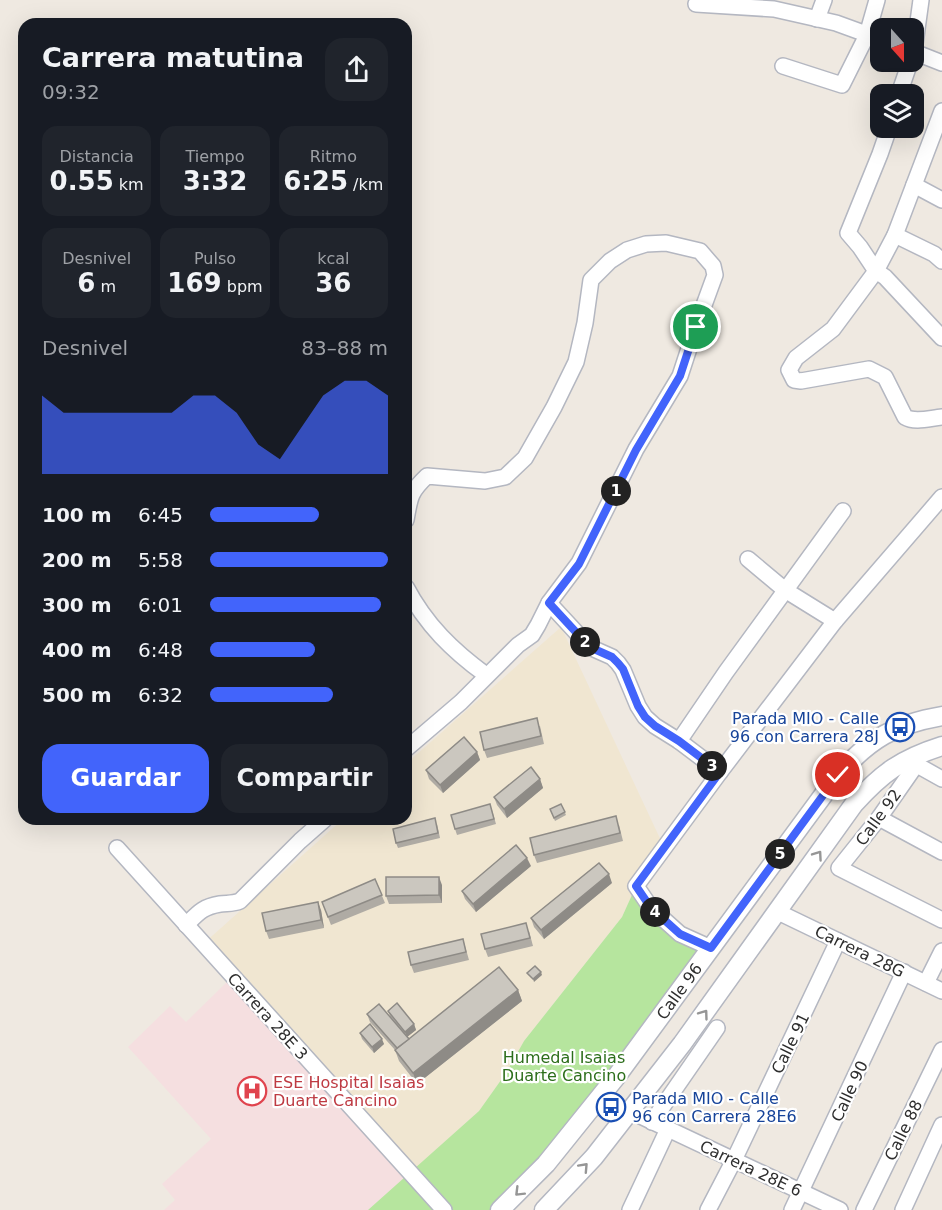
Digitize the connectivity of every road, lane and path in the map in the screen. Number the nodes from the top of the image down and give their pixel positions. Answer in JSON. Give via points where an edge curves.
{"nodes":[{"id":1,"x":824,"y":0,"type":"edge"},
{"id":2,"x":877,"y":0,"type":"edge"},
{"id":3,"x":921,"y":0,"type":"edge"},
{"id":4,"x":721,"y":3,"type":"edge"},
{"id":5,"x":696,"y":4,"type":"dead end"},
{"id":6,"x":775,"y":5,"type":"edge"},
{"id":7,"x":876,"y":18,"type":"edge"},
{"id":8,"x":919,"y":18,"type":"edge"},
{"id":9,"x":817,"y":19,"type":"junction"},
{"id":10,"x":870,"y":36,"type":"edge"},
{"id":11,"x":870,"y":43,"type":"edge"},
{"id":12,"x":924,"y":56,"type":"edge"},
{"id":13,"x":942,"y":63,"type":"edge"},
{"id":14,"x":783,"y":66,"type":"dead end"},
{"id":15,"x":942,"y":111,"type":"edge"},
{"id":16,"x":886,"y":138,"type":"edge"},
{"id":17,"x":914,"y":185,"type":"junction"},
{"id":18,"x":942,"y":200,"type":"edge"},
{"id":19,"x":895,"y":235,"type":"junction"},
{"id":20,"x":942,"y":261,"type":"edge"},
{"id":21,"x":876,"y":271,"type":"junction"},
{"id":22,"x":942,"y":338,"type":"edge"},
{"id":23,"x":942,"y":417,"type":"edge"},
{"id":24,"x":412,"y":492,"type":"edge"},
{"id":25,"x":942,"y":496,"type":"edge"},
{"id":26,"x":843,"y":511,"type":"dead end"},
{"id":27,"x":748,"y":559,"type":"dead end"},
{"id":28,"x":785,"y":590,"type":"junction"},
{"id":29,"x":412,"y":598,"type":"edge"},
{"id":30,"x":549,"y":603,"type":"junction"},
{"id":31,"x":835,"y":621,"type":"junction"},
{"id":32,"x":486,"y":675,"type":"junction"},
{"id":33,"x":942,"y":716,"type":"edge"},
{"id":34,"x":679,"y":741,"type":"junction"},
{"id":35,"x":412,"y":744,"type":"edge"},
{"id":36,"x":942,"y":746,"type":"edge"},
{"id":37,"x":911,"y":762,"type":"junction"},
{"id":38,"x":720,"y":772,"type":"junction"},
{"id":39,"x":942,"y":779,"type":"edge"},
{"id":40,"x":879,"y":818,"type":"junction"},
{"id":41,"x":318,"y":825,"type":"edge"},
{"id":42,"x":117,"y":848,"type":"dead end"},
{"id":43,"x":942,"y":852,"type":"edge"},
{"id":44,"x":778,"y":912,"type":"junction"},
{"id":45,"x":942,"y":920,"type":"edge"},
{"id":46,"x":186,"y":925,"type":"junction"},
{"id":47,"x":838,"y":941,"type":"junction"},
{"id":48,"x":711,"y":948,"type":"junction"},
{"id":49,"x":942,"y":951,"type":"edge"},
{"id":50,"x":904,"y":972,"type":"junction"},
{"id":51,"x":926,"y":983,"type":"junction"},
{"id":52,"x":942,"y":991,"type":"edge"},
{"id":53,"x":717,"y":1028,"type":"dead end"},
{"id":54,"x":942,"y":1050,"type":"edge"},
{"id":55,"x":630,"y":1111,"type":"junction"},
{"id":56,"x":652,"y":1122,"type":"junction"},
{"id":57,"x":942,"y":1125,"type":"edge"},
{"id":58,"x":668,"y":1130,"type":"junction"},
{"id":59,"x":734,"y":1160,"type":"junction"},
{"id":60,"x":802,"y":1192,"type":"junction"},
{"id":61,"x":444,"y":1210,"type":"edge"},
{"id":62,"x":500,"y":1210,"type":"edge"},
{"id":63,"x":544,"y":1210,"type":"edge"},
{"id":64,"x":630,"y":1210,"type":"edge"},
{"id":65,"x":708,"y":1210,"type":"edge"},
{"id":66,"x":792,"y":1210,"type":"edge"},
{"id":67,"x":840,"y":1210,"type":"edge"},
{"id":68,"x":864,"y":1210,"type":"edge"},
{"id":69,"x":903,"y":1210,"type":"edge"}],
"edges":[{"from":1,"to":9,"type":"street"},
{"from":2,"to":7,"type":"street"},
{"from":3,"to":8,"type":"street"},
{"from":4,"to":5,"type":"street"},
{"from":4,"to":6,"type":"street"},
{"from":6,"to":9,"type":"street"},
{"from":9,"to":10,"type":"street"},
{"from":11,"to":14,"type":"street","via":[[842,86]]},
{"from":12,"to":13,"type":"street"},
{"from":15,"to":17,"type":"street"},
{"from":16,"to":21,"type":"street","via":[[848,233]]},
{"from":17,"to":18,"type":"street"},
{"from":17,"to":19,"type":"street"},
{"from":19,"to":20,"type":"street"},
{"from":19,"to":21,"type":"street"},
{"from":21,"to":22,"type":"street"},
{"from":21,"to":23,"type":"street","via":[[833,329],[796,358],[789,370],[791,376],[801,381],[869,369],[885,376],[909,420]]},
{"from":24,"to":30,"type":"street","via":[[427,476],[485,481],[505,477],[525,458],[576,362],[591,280],[610,261],[646,244],[666,243],[700,251],[713,266],[715,275],[680,376],[636,450],[579,564]]},
{"from":25,"to":31,"type":"street"},
{"from":26,"to":28,"type":"street"},
{"from":27,"to":28,"type":"street"},
{"from":28,"to":31,"type":"street"},
{"from":28,"to":34,"type":"street"},
{"from":29,"to":32,"type":"street","via":[[448,645]]},
{"from":30,"to":32,"type":"street","via":[[532,635]]},
{"from":30,"to":34,"type":"street","via":[[586,643],[618,663],[645,717]]},
{"from":31,"to":38,"type":"street"},
{"from":32,"to":35,"type":"street"},
{"from":33,"to":48,"type":"street","name":"Calle 96","via":[[900,727],[853,757]]},
{"from":34,"to":38,"type":"street"},
{"from":36,"to":37,"type":"street","name":"Calle 96","via":[[922,752]]},
{"from":37,"to":39,"type":"street"},
{"from":37,"to":40,"type":"street","name":"Calle 92"},
{"from":44,"to":37,"type":"street","name":"Calle 96","one_way":true,"via":[[854,804],[887,771]]},
{"from":38,"to":48,"type":"street","via":[[636,886],[651,908],[680,934]]},
{"from":40,"to":43,"type":"street"},
{"from":40,"to":45,"type":"street","name":"Calle 92","via":[[839,868]]},
{"from":41,"to":46,"type":"street","via":[[240,901],[203,908]]},
{"from":42,"to":46,"type":"street","name":"Carrera 28E 3"},
{"from":44,"to":47,"type":"street","name":"Carrera 28G"},
{"from":55,"to":44,"type":"street","name":"Calle 96","one_way":true},
{"from":46,"to":61,"type":"street","name":"Carrera 28E 3"},
{"from":47,"to":50,"type":"street","name":"Carrera 28G"},
{"from":47,"to":59,"type":"street","name":"Calle 91"},
{"from":48,"to":62,"type":"street","name":"Calle 96","one_way":true,"via":[[576,1127]]},
{"from":49,"to":51,"type":"street"},
{"from":50,"to":51,"type":"street","name":"Carrera 28G"},
{"from":50,"to":60,"type":"street","name":"Calle 90"},
{"from":51,"to":52,"type":"street","name":"Carrera 28G"},
{"from":53,"to":56,"type":"street"},
{"from":54,"to":68,"type":"street","name":"Calle 88"},
{"from":55,"to":56,"type":"street","name":"Carrera 28E 6"},
{"from":63,"to":55,"type":"street","name":"Calle 96","one_way":true},
{"from":56,"to":58,"type":"street","name":"Carrera 28E 6"},
{"from":57,"to":69,"type":"street"},
{"from":58,"to":59,"type":"street","name":"Carrera 28E 6"},
{"from":58,"to":64,"type":"street"},
{"from":59,"to":60,"type":"street","name":"Carrera 28E 6"},
{"from":59,"to":65,"type":"street","name":"Calle 91"},
{"from":60,"to":66,"type":"street","name":"Calle 90"},
{"from":60,"to":67,"type":"street","name":"Carrera 28E 6"}]}
